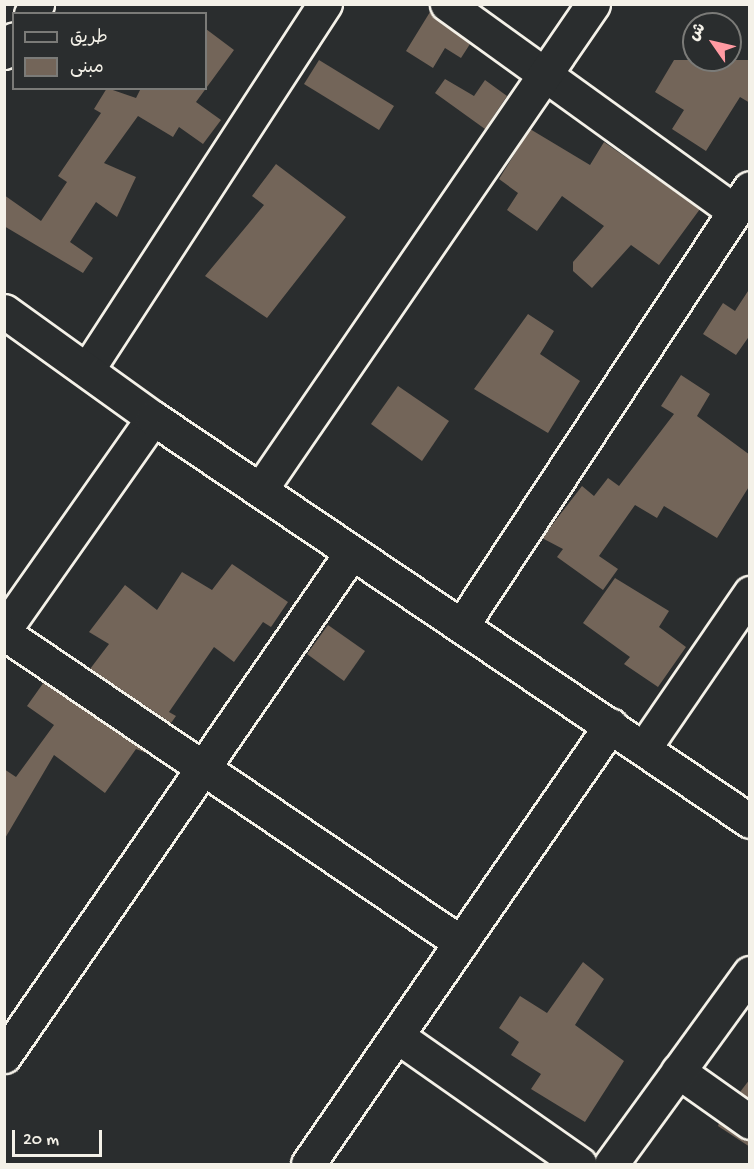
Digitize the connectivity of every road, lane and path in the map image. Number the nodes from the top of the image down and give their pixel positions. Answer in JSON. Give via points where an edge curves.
{"nodes":[{"id":1,"x":325,"y":4,"type":"edge"},
{"id":2,"x":447,"y":4,"type":"edge"},
{"id":3,"x":593,"y":4,"type":"edge"},
{"id":4,"x":545,"y":75,"type":"junction"},
{"id":5,"x":742,"y":199,"type":"edge"},
{"id":6,"x":4,"y":311,"type":"edge"},
{"id":7,"x":87,"y":370,"type":"junction"},
{"id":8,"x":153,"y":418,"type":"junction"},
{"id":9,"x":260,"y":490,"type":"junction"},
{"id":10,"x":352,"y":552,"type":"junction"},
{"id":11,"x":750,"y":593,"type":"edge"},
{"id":12,"x":462,"y":626,"type":"junction"},
{"id":13,"x":4,"y":631,"type":"edge"},
{"id":14,"x":611,"y":725,"type":"junction"},
{"id":15,"x":644,"y":748,"type":"junction"},
{"id":16,"x":205,"y":767,"type":"junction"},
{"id":17,"x":750,"y":821,"type":"edge"},
{"id":18,"x":461,"y":944,"type":"junction"},
{"id":19,"x":750,"y":973,"type":"edge"},
{"id":20,"x":397,"y":1036,"type":"junction"},
{"id":21,"x":4,"y":1056,"type":"edge"},
{"id":22,"x":678,"y":1071,"type":"junction"},
{"id":23,"x":750,"y":1122,"type":"edge"},
{"id":24,"x":308,"y":1164,"type":"edge"},
{"id":25,"x":580,"y":1164,"type":"edge"},
{"id":26,"x":611,"y":1164,"type":"edge"}],
"edges":[{"from":1,"to":7,"type":"main road"},
{"from":2,"to":4,"type":"main road"},
{"from":3,"to":4,"type":"main road"},
{"from":4,"to":5,"type":"main road"},
{"from":4,"to":9,"type":"main road"},
{"from":5,"to":12,"type":"main road"},
{"from":6,"to":7,"type":"main road"},
{"from":7,"to":8,"type":"main road"},
{"from":8,"to":9,"type":"main road"},
{"from":8,"to":13,"type":"main road"},
{"from":9,"to":10,"type":"main road"},
{"from":10,"to":12,"type":"main road"},
{"from":10,"to":16,"type":"main road"},
{"from":11,"to":15,"type":"main road"},
{"from":12,"to":14,"type":"main road"},
{"from":13,"to":16,"type":"main road"},
{"from":14,"to":15,"type":"main road"},
{"from":14,"to":18,"type":"main road"},
{"from":15,"to":17,"type":"main road"},
{"from":16,"to":18,"type":"main road"},
{"from":16,"to":21,"type":"main road"},
{"from":18,"to":20,"type":"main road"},
{"from":19,"to":22,"type":"main road"},
{"from":20,"to":24,"type":"main road"},
{"from":20,"to":25,"type":"main road"},
{"from":22,"to":23,"type":"main road"},
{"from":22,"to":26,"type":"main road"}]}
